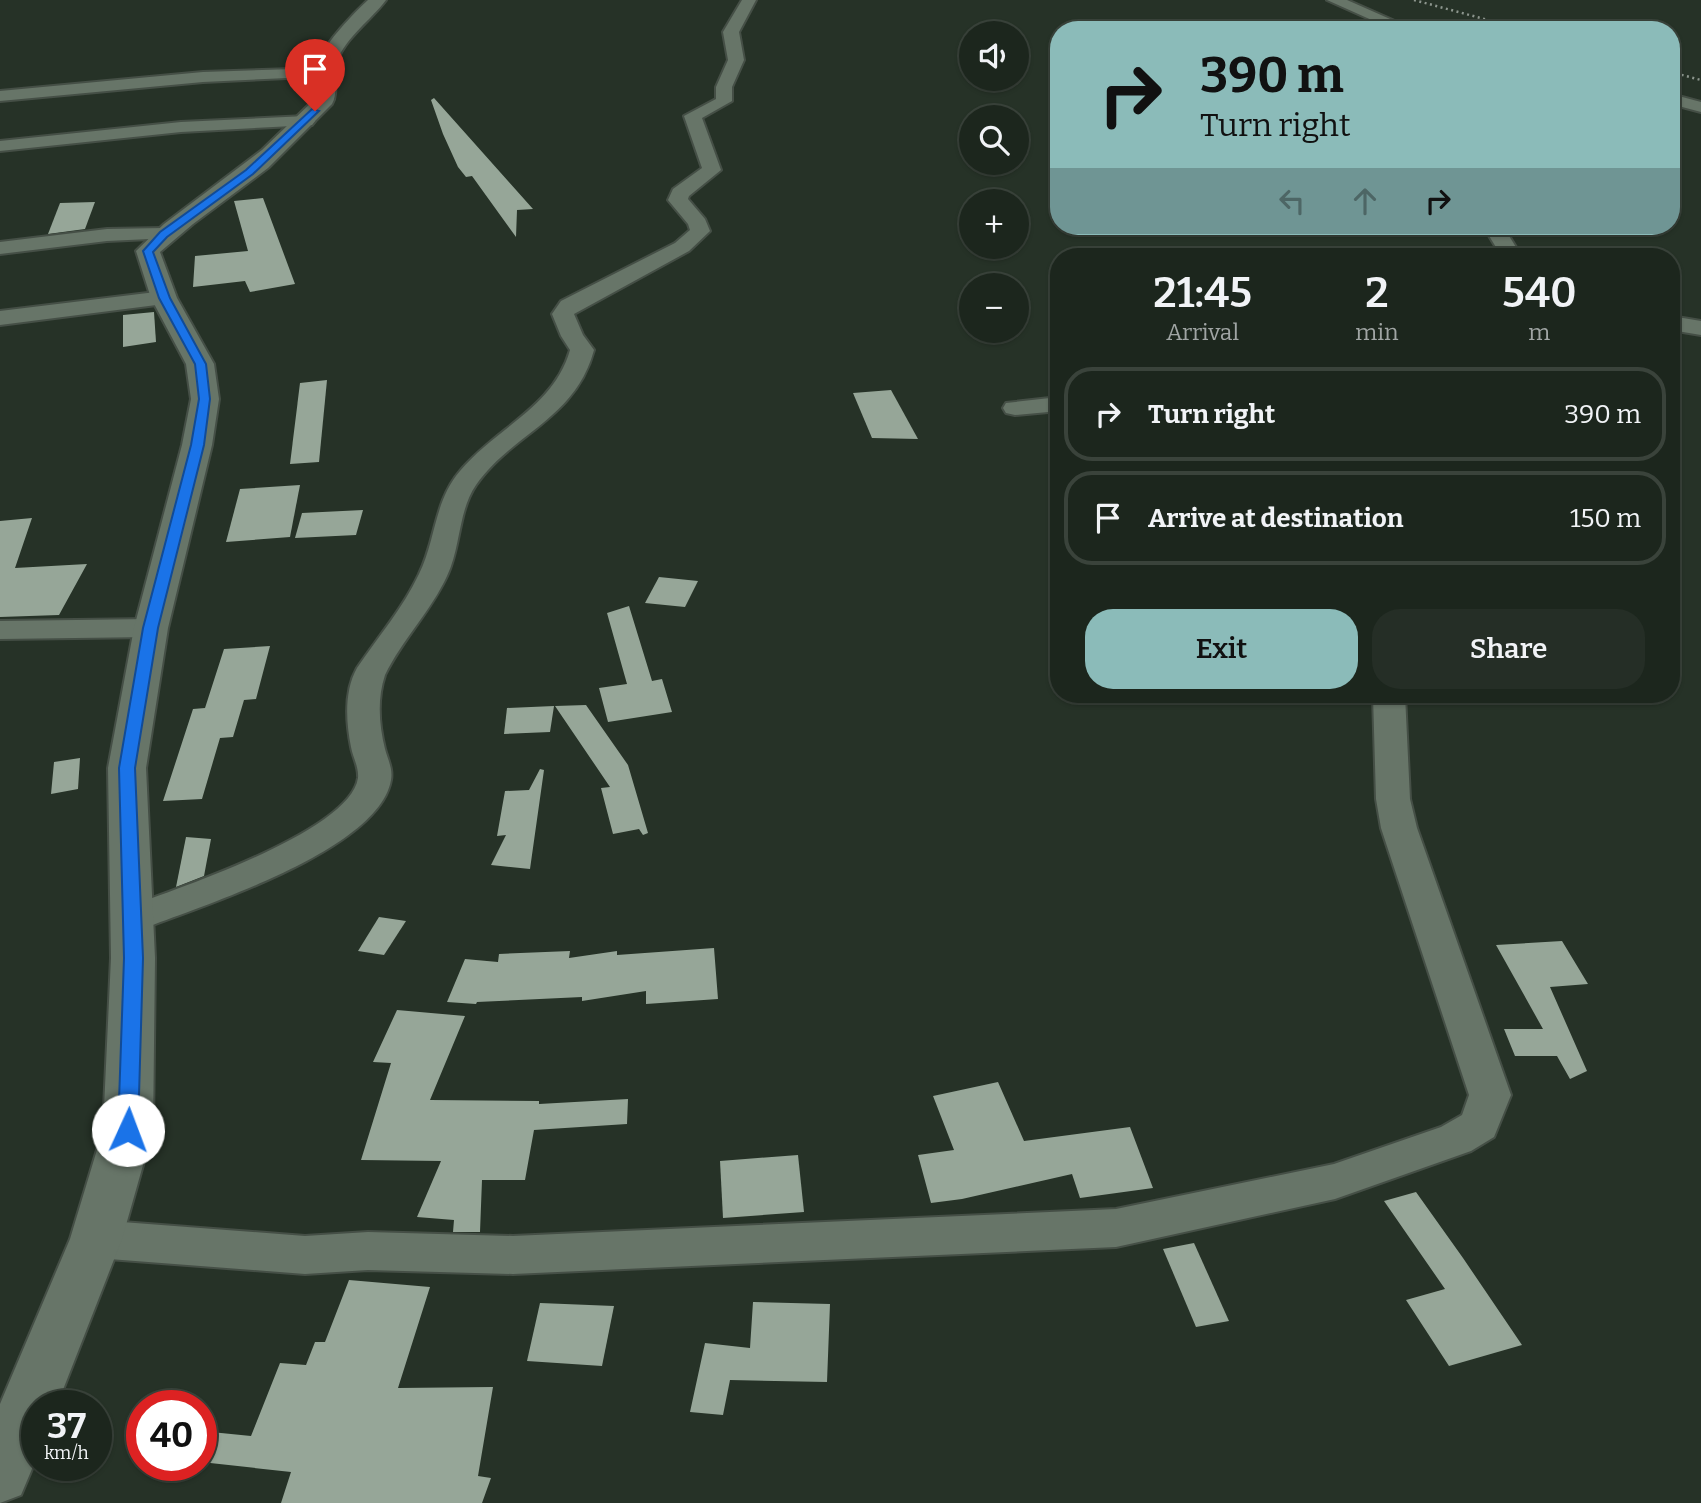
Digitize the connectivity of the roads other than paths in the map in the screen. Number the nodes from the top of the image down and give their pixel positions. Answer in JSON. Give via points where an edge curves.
{"nodes":[{"id":1,"x":378,"y":0,"type":"edge"},
{"id":2,"x":749,"y":0,"type":"edge"},
{"id":3,"x":1334,"y":0,"type":"edge"},
{"id":4,"x":1386,"y":21,"type":"edge"},
{"id":5,"x":325,"y":73,"type":"junction"},
{"id":6,"x":0,"y":96,"type":"edge"},
{"id":7,"x":1680,"y":101,"type":"edge"},
{"id":8,"x":1701,"y":107,"type":"edge"},
{"id":9,"x":306,"y":121,"type":"junction"},
{"id":10,"x":0,"y":146,"type":"edge"},
{"id":11,"x":164,"y":234,"type":"junction"},
{"id":12,"x":0,"y":248,"type":"edge"},
{"id":13,"x":164,"y":298,"type":"junction"},
{"id":14,"x":0,"y":318,"type":"edge"},
{"id":15,"x":1680,"y":324,"type":"edge"},
{"id":16,"x":1701,"y":328,"type":"edge"},
{"id":17,"x":1050,"y":405,"type":"edge"},
{"id":18,"x":1015,"y":408,"type":"dead end"},
{"id":19,"x":150,"y":628,"type":"junction"},
{"id":20,"x":0,"y":630,"type":"edge"},
{"id":21,"x":1389,"y":703,"type":"edge"},
{"id":22,"x":132,"y":919,"type":"junction"},
{"id":23,"x":96,"y":1239,"type":"junction"},
{"id":24,"x":0,"y":1475,"type":"edge"}],
"edges":[{"from":1,"to":5,"type":"street","via":[[335,49]]},
{"from":2,"to":22,"type":"street","via":[[732,33],[736,60],[724,87],[724,101],[693,116],[695,136],[712,170],[680,193],[678,200],[700,231],[681,247],[569,306],[563,314],[582,350],[571,378],[459,490],[440,560],[425,592],[370,673],[362,698],[375,774],[369,795],[307,845],[255,871]]},
{"from":3,"to":4,"type":"street"},
{"from":5,"to":6,"type":"street","via":[[99,85]]},
{"from":5,"to":9,"type":"street","via":[[325,100]]},
{"from":7,"to":8,"type":"street"},
{"from":9,"to":10,"type":"street","via":[[181,127]]},
{"from":9,"to":11,"type":"street","via":[[250,172]]},
{"from":11,"to":12,"type":"street","via":[[107,235]]},
{"from":11,"to":13,"type":"street","via":[[148,251]]},
{"from":13,"to":14,"type":"street"},
{"from":13,"to":19,"type":"street","via":[[200,364],[205,399]]},
{"from":15,"to":16,"type":"street"},
{"from":17,"to":18,"type":"street"},
{"from":19,"to":20,"type":"street"},
{"from":19,"to":22,"type":"street","via":[[127,768]]},
{"from":21,"to":23,"type":"street","via":[[1393,799],[1399,828],[1490,1095],[1479,1125],[1456,1139],[1335,1181],[1116,1228],[513,1255],[368,1251],[305,1255]]},
{"from":22,"to":23,"type":"street","via":[[128,1130]]},
{"from":23,"to":24,"type":"street"}]}
